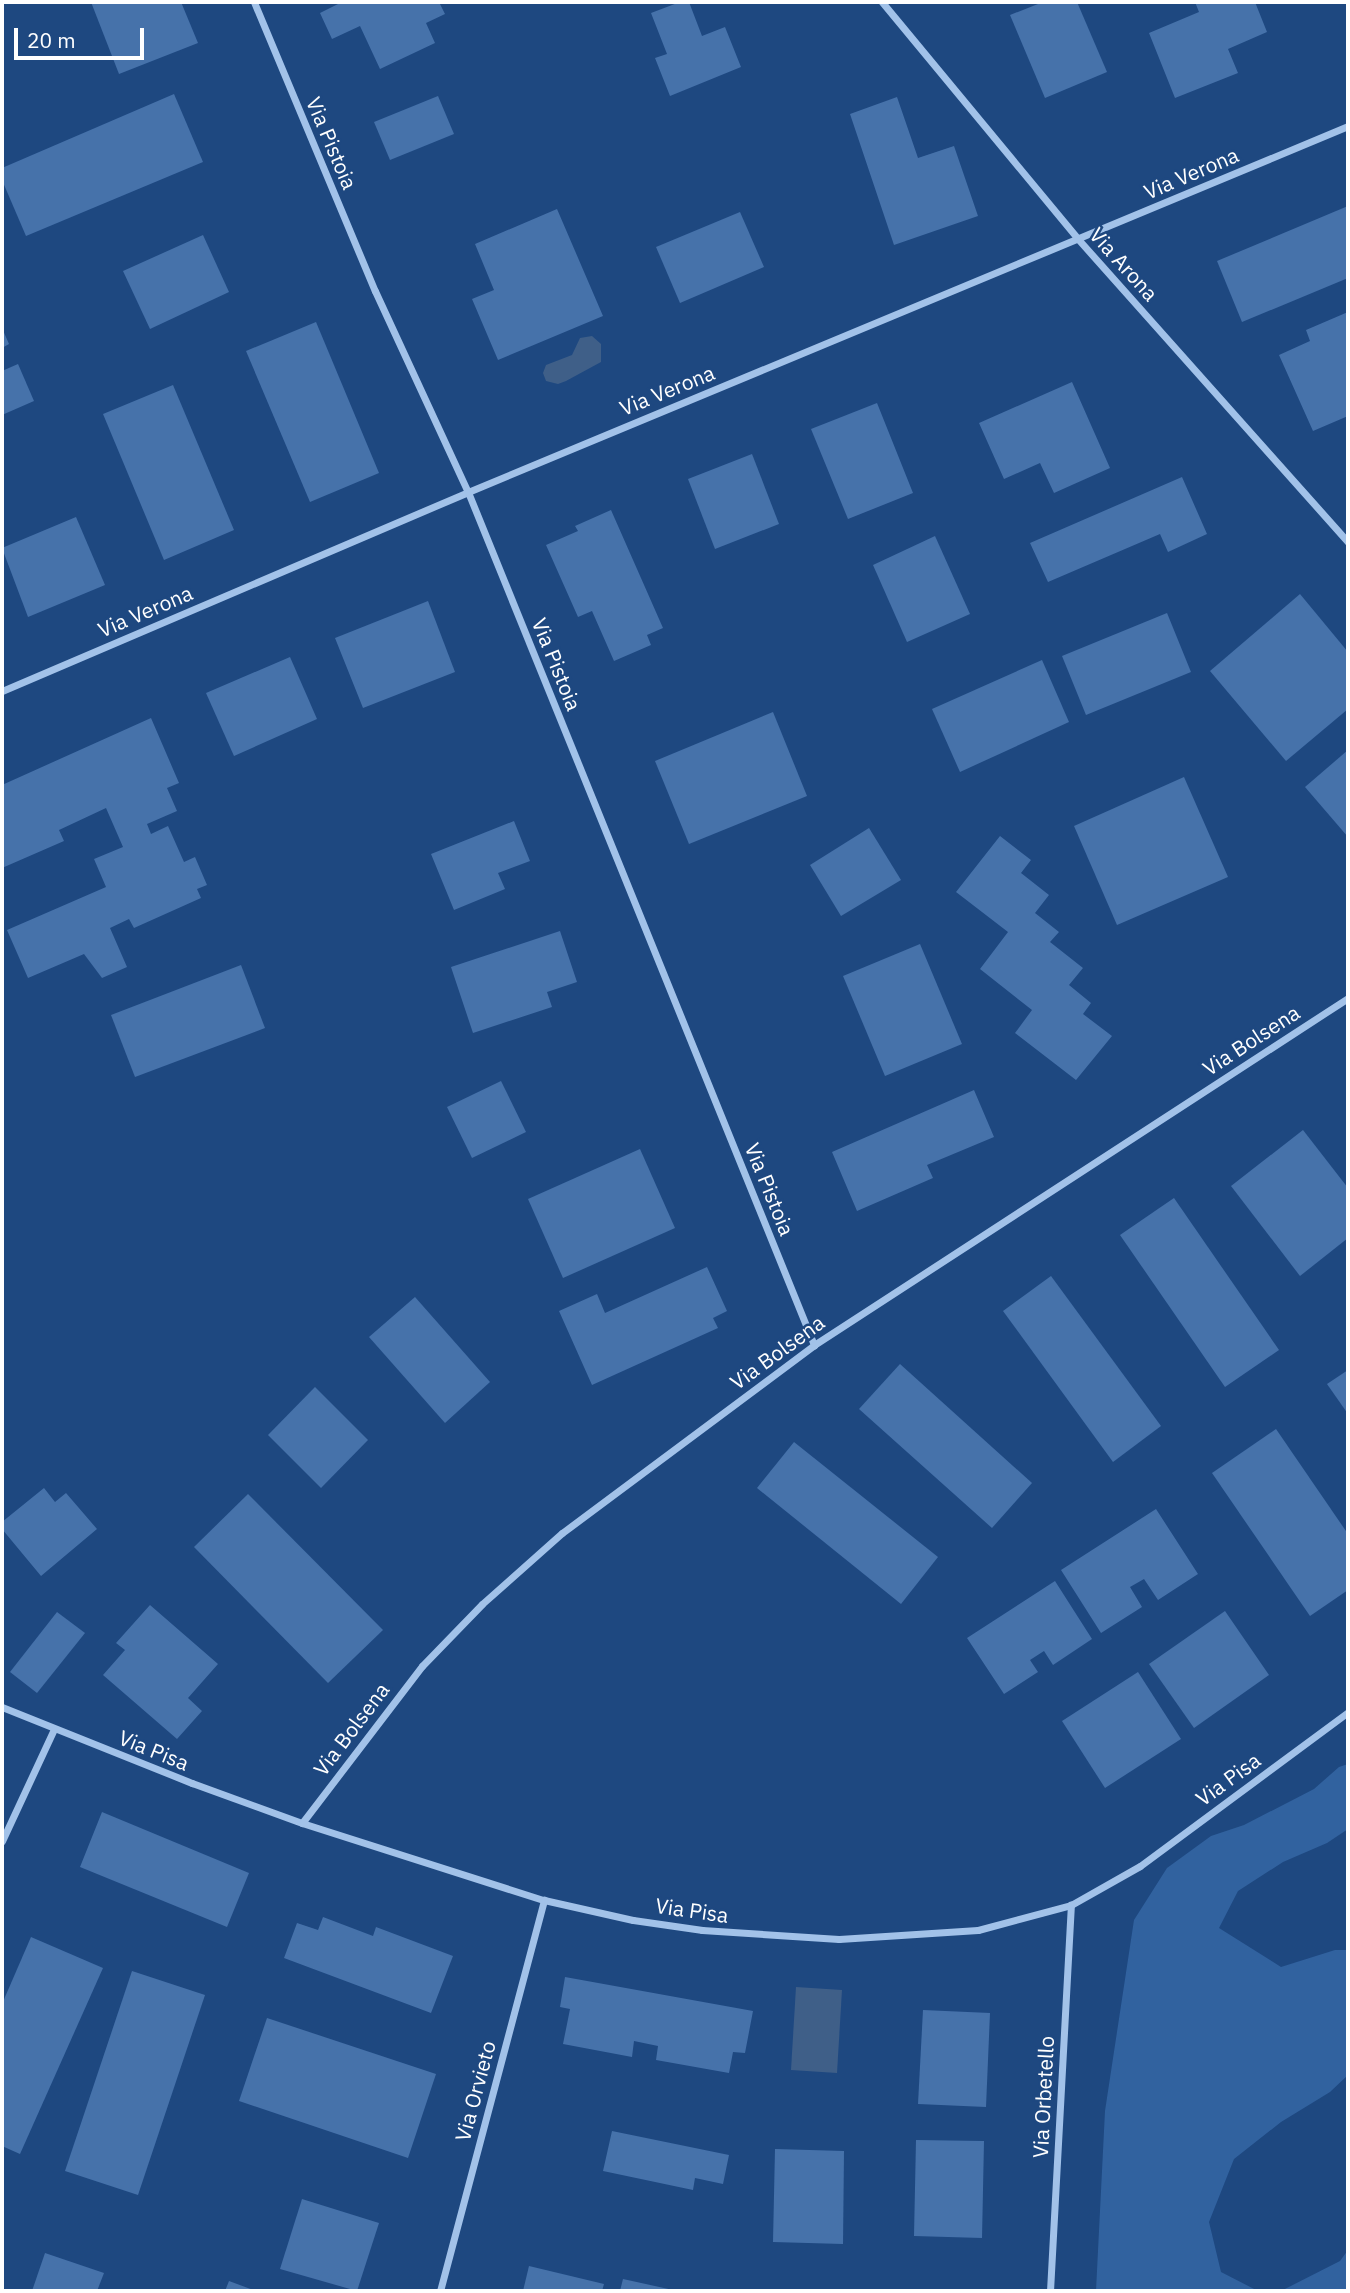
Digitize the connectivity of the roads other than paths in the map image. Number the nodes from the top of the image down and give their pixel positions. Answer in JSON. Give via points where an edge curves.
{"nodes":[{"id":1,"x":254,"y":2,"type":"edge"},
{"id":2,"x":882,"y":2,"type":"edge"},
{"id":3,"x":1348,"y":126,"type":"edge"},
{"id":4,"x":1078,"y":239,"type":"junction"},
{"id":5,"x":468,"y":492,"type":"junction"},
{"id":6,"x":1348,"y":542,"type":"edge"},
{"id":7,"x":2,"y":691,"type":"edge"},
{"id":8,"x":1348,"y":998,"type":"edge"},
{"id":9,"x":814,"y":1345,"type":"junction"},
{"id":10,"x":2,"y":1707,"type":"edge"},
{"id":11,"x":1348,"y":1712,"type":"edge"},
{"id":12,"x":54,"y":1729,"type":"junction"},
{"id":13,"x":302,"y":1823,"type":"junction"},
{"id":14,"x":2,"y":1841,"type":"edge"},
{"id":15,"x":544,"y":1900,"type":"junction"},
{"id":16,"x":1071,"y":1905,"type":"junction"},
{"id":17,"x":440,"y":2291,"type":"edge"},
{"id":18,"x":1050,"y":2291,"type":"edge"}],
"edges":[{"from":1,"to":5,"type":"street","name":"Via Pistoia","via":[[374,291]]},
{"from":2,"to":4,"type":"street","name":"Via Arona"},
{"from":3,"to":4,"type":"street","name":"Via Verona"},
{"from":4,"to":5,"type":"street","name":"Via Verona"},
{"from":4,"to":6,"type":"street","name":"Via Arona"},
{"from":5,"to":7,"type":"street","name":"Via Verona"},
{"from":5,"to":9,"type":"street","name":"Via Pistoia"},
{"from":8,"to":9,"type":"street","name":"Via Bolsena"},
{"from":9,"to":13,"type":"street","name":"Via Bolsena","via":[[589,1512],[482,1604],[404,1687]]},
{"from":10,"to":12,"type":"street","name":"Via Pisa"},
{"from":11,"to":16,"type":"street","name":"Via Pisa","via":[[1130,1872]]},
{"from":12,"to":13,"type":"street","name":"Via Pisa"},
{"from":12,"to":14,"type":"street"},
{"from":13,"to":15,"type":"street","name":"Via Pisa"},
{"from":15,"to":16,"type":"street","name":"Via Pisa","via":[[702,1930],[839,1939],[978,1930]]},
{"from":15,"to":17,"type":"street","name":"Via Orvieto"},
{"from":16,"to":18,"type":"street","name":"Via Orbetello"}]}
